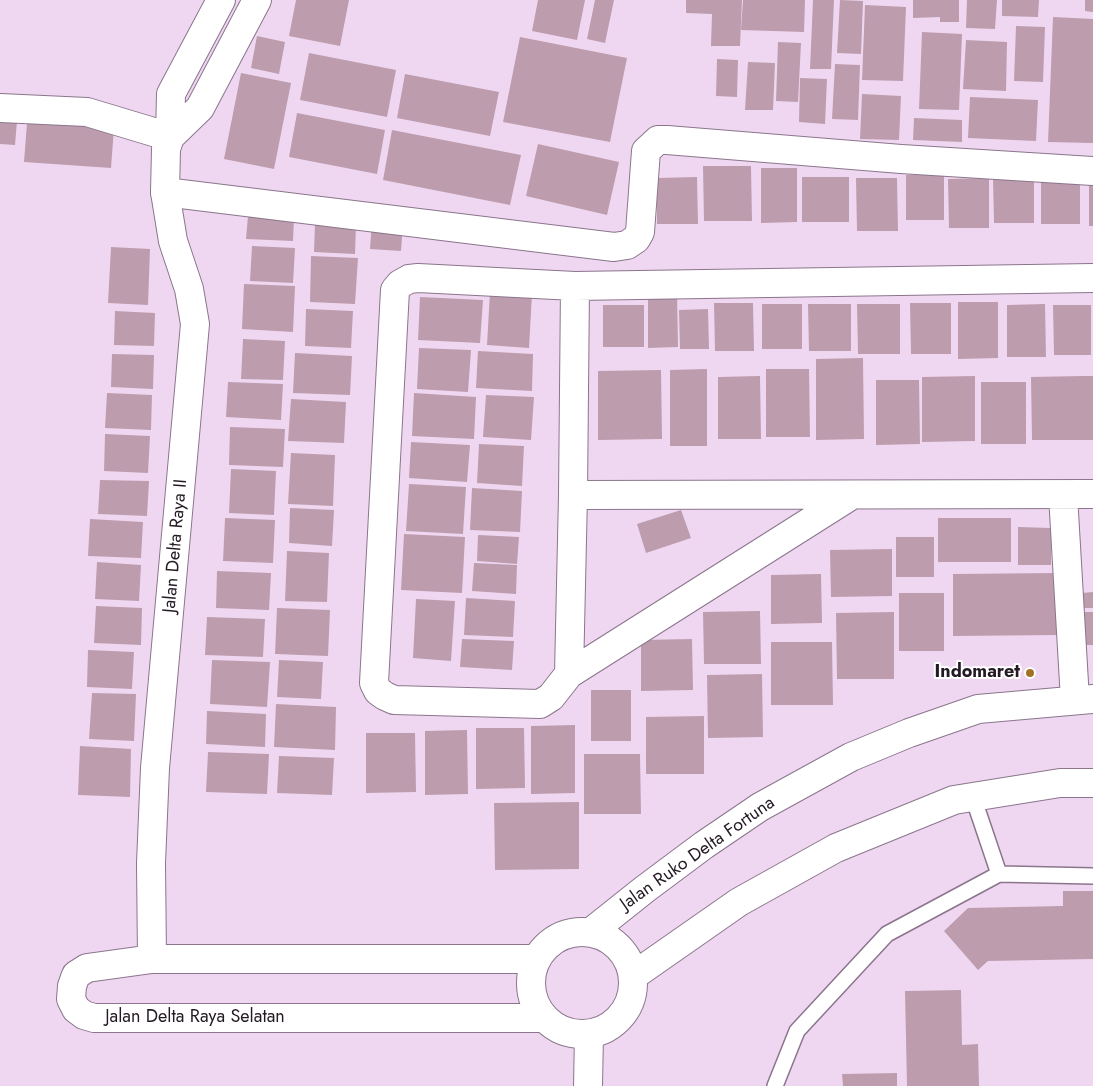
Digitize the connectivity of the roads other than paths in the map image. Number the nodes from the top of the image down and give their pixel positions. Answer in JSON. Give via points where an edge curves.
{"nodes":[{"id":1,"x":221,"y":0,"type":"edge"},
{"id":2,"x":257,"y":0,"type":"edge"},
{"id":3,"x":0,"y":108,"type":"edge"},
{"id":4,"x":170,"y":137,"type":"junction"},
{"id":5,"x":1093,"y":171,"type":"edge"},
{"id":6,"x":165,"y":192,"type":"junction"},
{"id":7,"x":1093,"y":278,"type":"edge"},
{"id":8,"x":575,"y":286,"type":"junction"},
{"id":9,"x":1093,"y":494,"type":"edge"},
{"id":10,"x":573,"y":495,"type":"junction"},
{"id":11,"x":852,"y":495,"type":"junction"},
{"id":12,"x":1063,"y":495,"type":"junction"},
{"id":13,"x":569,"y":674,"type":"junction"},
{"id":14,"x":1084,"y":699,"type":"edge"},
{"id":15,"x":1093,"y":783,"type":"edge"},
{"id":16,"x":973,"y":797,"type":"junction"},
{"id":17,"x":999,"y":874,"type":"junction"},
{"id":18,"x":1093,"y":876,"type":"edge"},
{"id":19,"x":591,"y":932,"type":"junction"},
{"id":20,"x":152,"y":959,"type":"junction"},
{"id":21,"x":536,"y":959,"type":"junction"},
{"id":22,"x":633,"y":976,"type":"junction"},
{"id":23,"x":544,"y":1018,"type":"junction"},
{"id":24,"x":589,"y":1034,"type":"junction"},
{"id":25,"x":588,"y":1086,"type":"edge"},
{"id":26,"x":775,"y":1086,"type":"edge"}],
"edges":[{"from":1,"to":4,"type":"street","name":"Jalan Delta Raya II","via":[[172,94]]},
{"from":2,"to":4,"type":"street","via":[[200,108]]},
{"from":3,"to":4,"type":"street","via":[[87,112]]},
{"from":4,"to":6,"type":"street","name":"Jalan Delta Raya II","via":[[166,149]]},
{"from":5,"to":6,"type":"street","via":[[658,140],[646,151],[640,232],[628,245],[614,248]]},
{"from":6,"to":20,"type":"street","name":"Jalan Delta Raya II","via":[[173,241],[189,289],[195,324],[155,768],[151,863]]},
{"from":7,"to":8,"type":"street"},
{"from":8,"to":10,"type":"street"},
{"from":8,"to":13,"type":"street","via":[[418,278],[400,284],[395,290],[374,683],[378,691],[394,700],[540,704],[547,701]]},
{"from":9,"to":12,"type":"street"},
{"from":10,"to":11,"type":"street"},
{"from":10,"to":13,"type":"street"},
{"from":11,"to":12,"type":"street"},
{"from":11,"to":13,"type":"street"},
{"from":12,"to":14,"type":"street"},
{"from":14,"to":19,"type":"street","name":"Jalan Ruko Delta Fortuna","via":[[978,709],[851,757],[760,807],[704,845]]},
{"from":15,"to":16,"type":"street","via":[[1060,783]]},
{"from":16,"to":17,"type":"lane"},
{"from":16,"to":22,"type":"street","via":[[954,800],[836,848],[738,902]]},
{"from":17,"to":18,"type":"lane"},
{"from":17,"to":26,"type":"lane","via":[[886,934],[797,1032]]},
{"from":19,"to":21,"type":"street","via":[[559,936],[546,945]]},
{"from":19,"to":22,"type":"street","via":[[606,937],[619,947]]},
{"from":20,"to":21,"type":"street","name":"Jalan Delta Raya Selatan"},
{"from":20,"to":23,"type":"street","name":"Jalan Delta Raya Selatan","via":[[87,968],[76,975],[71,1000],[76,1009],[94,1018]]},
{"from":21,"to":23,"type":"street","via":[[530,974],[530,990],[535,1006]]},
{"from":22,"to":24,"type":"street","via":[[633,992],[623,1014],[604,1030]]},
{"from":23,"to":24,"type":"street","via":[[572,1034]]},
{"from":24,"to":25,"type":"street"}]}
